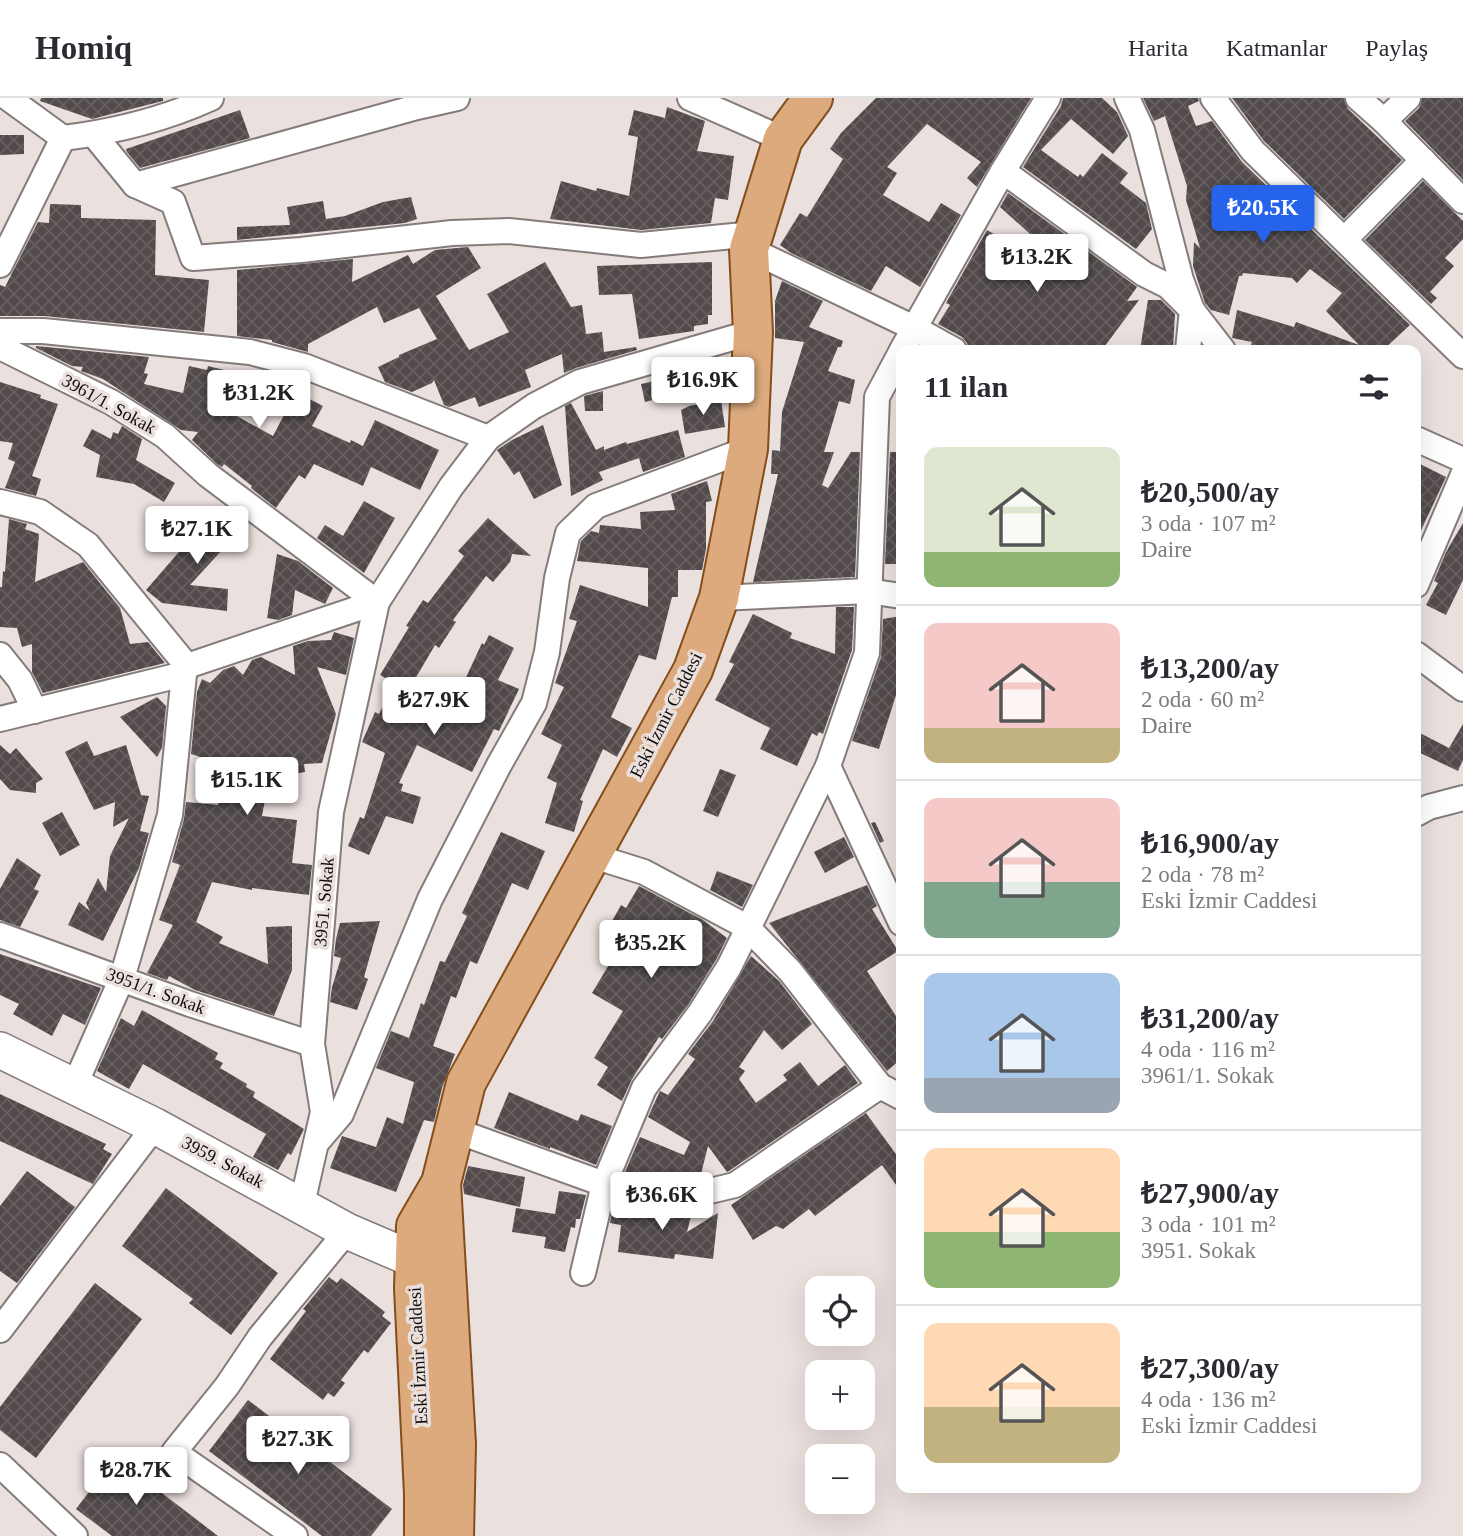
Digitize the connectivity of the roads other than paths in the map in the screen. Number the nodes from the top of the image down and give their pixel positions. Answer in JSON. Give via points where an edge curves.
{"nodes":[{"id":1,"x":8,"y":98,"type":"edge"},
{"id":2,"x":211,"y":98,"type":"edge"},
{"id":3,"x":457,"y":98,"type":"edge"},
{"id":4,"x":690,"y":98,"type":"edge"},
{"id":5,"x":813,"y":98,"type":"edge"},
{"id":6,"x":1048,"y":98,"type":"edge"},
{"id":7,"x":1127,"y":98,"type":"edge"},
{"id":8,"x":1213,"y":98,"type":"edge"},
{"id":9,"x":1358,"y":98,"type":"edge"},
{"id":10,"x":1408,"y":98,"type":"edge"},
{"id":11,"x":1384,"y":121,"type":"junction"},
{"id":12,"x":94,"y":135,"type":"junction"},
{"id":13,"x":63,"y":138,"type":"junction"},
{"id":14,"x":783,"y":139,"type":"junction"},
{"id":15,"x":1423,"y":160,"type":"junction"},
{"id":16,"x":1003,"y":172,"type":"junction"},
{"id":17,"x":135,"y":185,"type":"junction"},
{"id":18,"x":1463,"y":201,"type":"edge"},
{"id":19,"x":1345,"y":239,"type":"junction"},
{"id":20,"x":751,"y":242,"type":"junction"},
{"id":21,"x":0,"y":265,"type":"edge"},
{"id":22,"x":1192,"y":310,"type":"junction"},
{"id":23,"x":914,"y":328,"type":"junction"},
{"id":24,"x":0,"y":331,"type":"edge"},
{"id":25,"x":753,"y":332,"type":"junction"},
{"id":26,"x":905,"y":345,"type":"edge"},
{"id":27,"x":945,"y":345,"type":"edge"},
{"id":28,"x":1188,"y":345,"type":"edge"},
{"id":29,"x":1219,"y":345,"type":"edge"},
{"id":30,"x":0,"y":347,"type":"edge"},
{"id":31,"x":1463,"y":356,"type":"edge"},
{"id":32,"x":896,"y":362,"type":"edge"},
{"id":33,"x":488,"y":438,"type":"junction"},
{"id":34,"x":1421,"y":441,"type":"edge"},
{"id":35,"x":748,"y":449,"type":"junction"},
{"id":36,"x":1463,"y":460,"type":"edge"},
{"id":37,"x":1463,"y":475,"type":"edge"},
{"id":38,"x":4,"y":511,"type":"edge"},
{"id":39,"x":1423,"y":552,"type":"edge"},
{"id":40,"x":868,"y":591,"type":"junction"},
{"id":41,"x":896,"y":595,"type":"edge"},
{"id":42,"x":719,"y":598,"type":"junction"},
{"id":43,"x":377,"y":602,"type":"junction"},
{"id":44,"x":0,"y":656,"type":"edge"},
{"id":45,"x":1421,"y":658,"type":"edge"},
{"id":46,"x":185,"y":670,"type":"junction"},
{"id":47,"x":1463,"y":689,"type":"edge"},
{"id":48,"x":35,"y":710,"type":"junction"},
{"id":49,"x":0,"y":719,"type":"edge"},
{"id":50,"x":828,"y":766,"type":"junction"},
{"id":51,"x":1463,"y":798,"type":"edge"},
{"id":52,"x":1421,"y":811,"type":"edge"},
{"id":53,"x":590,"y":855,"type":"junction"},
{"id":54,"x":896,"y":912,"type":"edge"},
{"id":55,"x":747,"y":927,"type":"junction"},
{"id":56,"x":0,"y":935,"type":"edge"},
{"id":57,"x":122,"y":978,"type":"junction"},
{"id":58,"x":312,"y":1044,"type":"junction"},
{"id":59,"x":0,"y":1051,"type":"edge"},
{"id":60,"x":74,"y":1087,"type":"junction"},
{"id":61,"x":890,"y":1092,"type":"edge"},
{"id":62,"x":155,"y":1126,"type":"junction"},
{"id":63,"x":454,"y":1130,"type":"junction"},
{"id":64,"x":317,"y":1142,"type":"junction"},
{"id":65,"x":604,"y":1184,"type":"junction"},
{"id":66,"x":302,"y":1204,"type":"junction"},
{"id":67,"x":347,"y":1231,"type":"junction"},
{"id":68,"x":430,"y":1267,"type":"junction"},
{"id":69,"x":583,"y":1273,"type":"dead end"},
{"id":70,"x":0,"y":1330,"type":"edge"},
{"id":71,"x":0,"y":1465,"type":"edge"},
{"id":72,"x":75,"y":1536,"type":"edge"},
{"id":73,"x":295,"y":1536,"type":"edge"},
{"id":74,"x":424,"y":1536,"type":"edge"},
{"id":75,"x":454,"y":1536,"type":"edge"}],
"edges":[{"from":1,"to":13,"type":"street"},
{"from":2,"to":12,"type":"street"},
{"from":3,"to":17,"type":"street"},
{"from":4,"to":14,"type":"street"},
{"from":5,"to":14,"type":"main road","name":"Eski İzmir Caddesi"},
{"from":6,"to":16,"type":"street"},
{"from":7,"to":22,"type":"street","via":[[1142,130]]},
{"from":8,"to":19,"type":"street","via":[[1253,151]]},
{"from":9,"to":11,"type":"street"},
{"from":10,"to":11,"type":"street"},
{"from":11,"to":15,"type":"street"},
{"from":12,"to":13,"type":"street"},
{"from":12,"to":17,"type":"street"},
{"from":13,"to":21,"type":"street"},
{"from":14,"to":20,"type":"main road","name":"Eski İzmir Caddesi"},
{"from":15,"to":18,"type":"street"},
{"from":15,"to":19,"type":"street"},
{"from":16,"to":22,"type":"street","via":[[1144,274],[1168,286]]},
{"from":16,"to":23,"type":"street"},
{"from":17,"to":20,"type":"street","via":[[173,202],[192,258],[509,231],[641,245]]},
{"from":19,"to":31,"type":"street"},
{"from":20,"to":23,"type":"street"},
{"from":20,"to":25,"type":"main road","name":"Eski İzmir Caddesi"},
{"from":22,"to":28,"type":"street"},
{"from":22,"to":29,"type":"street"},
{"from":23,"to":26,"type":"street"},
{"from":23,"to":27,"type":"street"},
{"from":24,"to":33,"type":"street","via":[[43,331],[250,352],[303,366]]},
{"from":25,"to":33,"type":"street","via":[[580,382]]},
{"from":25,"to":35,"type":"main road","name":"Eski İzmir Caddesi"},
{"from":30,"to":43,"type":"street","name":"3961/1. Sokak","via":[[111,402],[166,436],[208,475]]},
{"from":32,"to":40,"type":"street","via":[[877,397]]},
{"from":33,"to":43,"type":"street"},
{"from":34,"to":36,"type":"street"},
{"from":35,"to":42,"type":"main road","name":"Eski İzmir Caddesi"},
{"from":35,"to":64,"type":"street","via":[[596,506],[568,533],[534,703],[430,900],[341,1114]]},
{"from":37,"to":39,"type":"street"},
{"from":38,"to":46,"type":"street","via":[[40,512],[88,545]]},
{"from":40,"to":41,"type":"street"},
{"from":40,"to":42,"type":"street"},
{"from":40,"to":50,"type":"street","via":[[867,653]]},
{"from":42,"to":53,"type":"main road","name":"Eski İzmir Caddesi","via":[[693,670]]},
{"from":43,"to":46,"type":"street"},
{"from":43,"to":58,"type":"street","name":"3951. Sokak","via":[[331,812]]},
{"from":44,"to":48,"type":"street","via":[[20,680]]},
{"from":45,"to":47,"type":"street"},
{"from":46,"to":48,"type":"street"},
{"from":46,"to":57,"type":"street","via":[[170,815]]},
{"from":48,"to":49,"type":"street"},
{"from":50,"to":54,"type":"street"},
{"from":50,"to":55,"type":"street"},
{"from":51,"to":52,"type":"street"},
{"from":53,"to":55,"type":"street","via":[[644,872]]},
{"from":53,"to":63,"type":"main road","name":"Eski İzmir Caddesi","via":[[467,1083]]},
{"from":55,"to":61,"type":"street","via":[[790,971]]},
{"from":55,"to":65,"type":"street","via":[[700,1013],[644,1088]]},
{"from":56,"to":57,"type":"street","name":"3951/1. Sokak"},
{"from":57,"to":58,"type":"street","name":"3951/1. Sokak"},
{"from":57,"to":60,"type":"street"},
{"from":58,"to":64,"type":"street","name":"3951. Sokak","via":[[323,1112]]},
{"from":59,"to":60,"type":"street","name":"3959. Sokak"},
{"from":60,"to":62,"type":"street","name":"3959. Sokak"},
{"from":61,"to":65,"type":"street","via":[[735,1185],[693,1195]]},
{"from":62,"to":66,"type":"street","name":"3959. Sokak"},
{"from":62,"to":70,"type":"street"},
{"from":63,"to":65,"type":"street"},
{"from":63,"to":68,"type":"main road","name":"Eski İzmir Caddesi","via":[[441,1182],[416,1226]]},
{"from":64,"to":66,"type":"street","name":"3951. Sokak"},
{"from":65,"to":69,"type":"street"},
{"from":66,"to":67,"type":"street","name":"3959. Sokak"},
{"from":67,"to":68,"type":"street","name":"3959. Sokak"},
{"from":67,"to":73,"type":"street","via":[[174,1452]]},
{"from":68,"to":74,"type":"main road","name":"Eski İzmir Caddesi","via":[[414,1288]]},
{"from":68,"to":75,"type":"main road","name":"Eski İzmir Caddesi","via":[[456,1444]]},
{"from":71,"to":72,"type":"street"}]}
